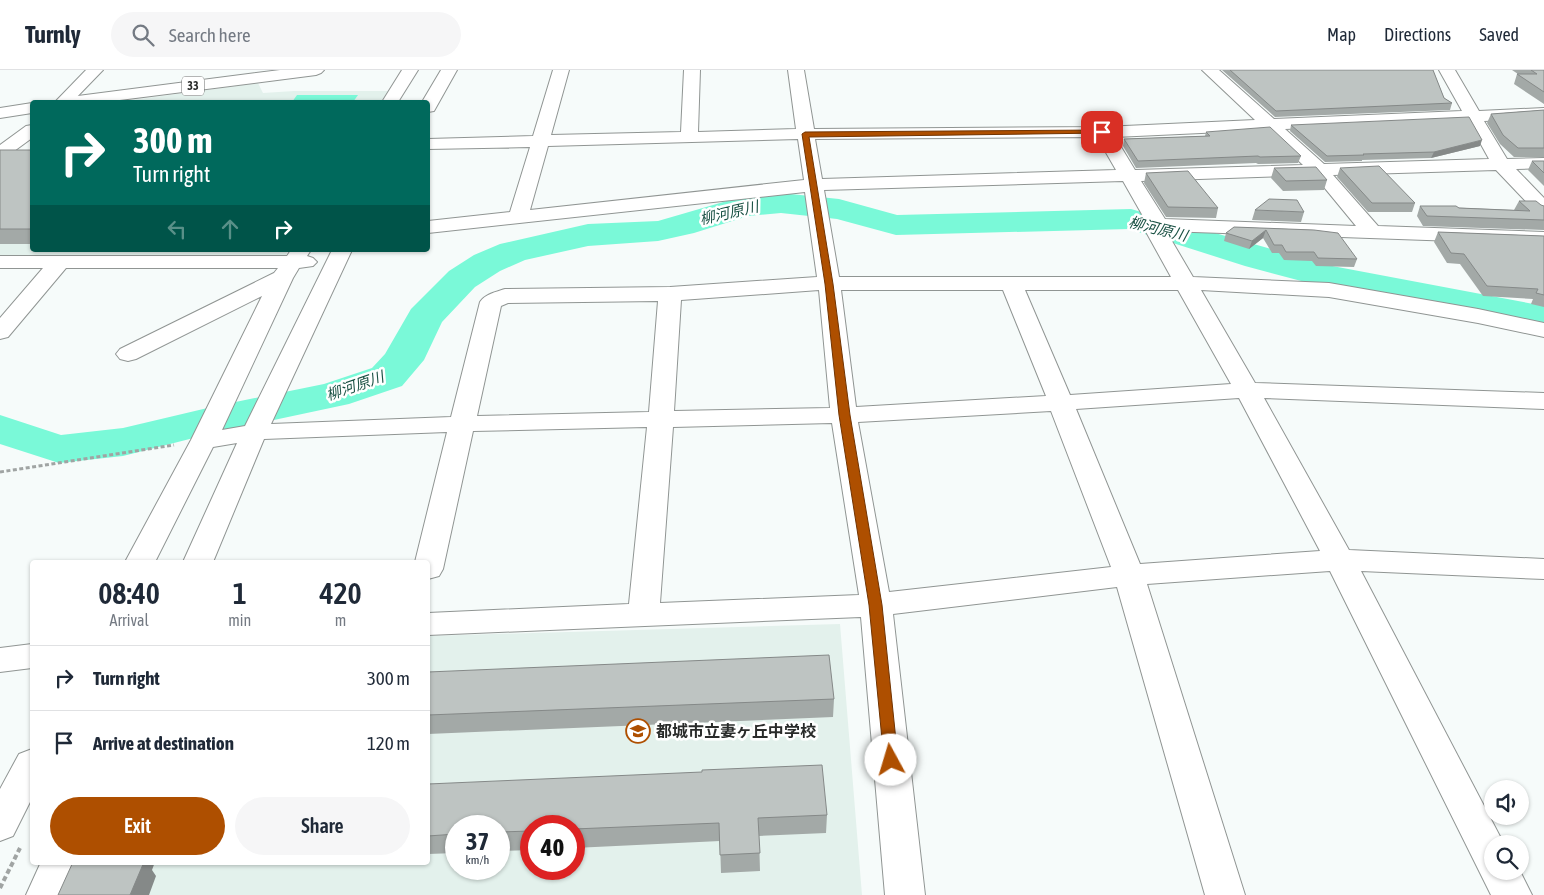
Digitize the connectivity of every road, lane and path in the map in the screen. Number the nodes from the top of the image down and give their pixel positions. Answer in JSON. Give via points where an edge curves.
{"nodes":[{"id":1,"x":95,"y":70,"type":"edge"},
{"id":2,"x":316,"y":70,"type":"edge"},
{"id":3,"x":410,"y":70,"type":"edge"},
{"id":4,"x":448,"y":70,"type":"edge"},
{"id":5,"x":561,"y":70,"type":"edge"},
{"id":6,"x":692,"y":70,"type":"edge"},
{"id":7,"x":796,"y":70,"type":"edge"},
{"id":8,"x":1210,"y":70,"type":"edge"},
{"id":9,"x":1447,"y":70,"type":"edge"},
{"id":10,"x":65,"y":100,"type":"edge"},
{"id":11,"x":85,"y":100,"type":"edge"},
{"id":12,"x":391,"y":100,"type":"edge"},
{"id":13,"x":430,"y":103,"type":"edge"},
{"id":14,"x":30,"y":108,"type":"edge"},
{"id":15,"x":0,"y":113,"type":"edge"},
{"id":16,"x":1544,"y":113,"type":"edge"},
{"id":17,"x":1473,"y":115,"type":"junction"},
{"id":18,"x":1271,"y":124,"type":"junction"},
{"id":19,"x":30,"y":131,"type":"edge"},
{"id":20,"x":1102,"y":132,"type":"junction"},
{"id":21,"x":805,"y":134,"type":"junction"},
{"id":22,"x":689,"y":137,"type":"junction"},
{"id":23,"x":541,"y":142,"type":"junction"},
{"id":24,"x":430,"y":144,"type":"edge"},
{"id":25,"x":0,"y":153,"type":"edge"},
{"id":26,"x":1500,"y":163,"type":"junction"},
{"id":27,"x":1544,"y":163,"type":"edge"},
{"id":28,"x":1317,"y":168,"type":"junction"},
{"id":29,"x":1127,"y":175,"type":"junction"},
{"id":30,"x":816,"y":197,"type":"junction"},
{"id":31,"x":1544,"y":209,"type":"edge"},
{"id":32,"x":518,"y":216,"type":"junction"},
{"id":33,"x":430,"y":227,"type":"edge"},
{"id":34,"x":1157,"y":228,"type":"junction"},
{"id":35,"x":1372,"y":233,"type":"junction"},
{"id":36,"x":1544,"y":238,"type":"edge"},
{"id":37,"x":339,"y":256,"type":"edge"},
{"id":38,"x":0,"y":262,"type":"edge"},
{"id":39,"x":60,"y":262,"type":"junction"},
{"id":40,"x":292,"y":263,"type":"edge"},
{"id":41,"x":1011,"y":283,"type":"junction"},
{"id":42,"x":1186,"y":283,"type":"junction"},
{"id":43,"x":829,"y":284,"type":"junction"},
{"id":44,"x":670,"y":294,"type":"junction"},
{"id":45,"x":1544,"y":330,"type":"edge"},
{"id":46,"x":0,"y":332,"type":"edge"},
{"id":47,"x":128,"y":354,"type":"dead end"},
{"id":48,"x":1247,"y":390,"type":"junction"},
{"id":49,"x":1544,"y":401,"type":"edge"},
{"id":50,"x":1061,"y":403,"type":"junction"},
{"id":51,"x":844,"y":415,"type":"junction"},
{"id":52,"x":661,"y":420,"type":"junction"},
{"id":53,"x":462,"y":424,"type":"junction"},
{"id":54,"x":254,"y":432,"type":"junction"},
{"id":55,"x":204,"y":440,"type":"junction"},
{"id":56,"x":0,"y":472,"type":"edge"},
{"id":57,"x":141,"y":560,"type":"edge"},
{"id":58,"x":199,"y":560,"type":"edge"},
{"id":59,"x":430,"y":560,"type":"edge"},
{"id":60,"x":1340,"y":560,"type":"junction"},
{"id":61,"x":1544,"y":569,"type":"edge"},
{"id":62,"x":1130,"y":575,"type":"junction"},
{"id":63,"x":876,"y":605,"type":"junction"},
{"id":64,"x":643,"y":616,"type":"junction"},
{"id":65,"x":430,"y":624,"type":"edge"},
{"id":66,"x":30,"y":656,"type":"edge"},
{"id":67,"x":0,"y":660,"type":"edge"},
{"id":68,"x":30,"y":771,"type":"edge"},
{"id":69,"x":12,"y":832,"type":"edge"},
{"id":70,"x":1484,"y":842,"type":"edge"},
{"id":71,"x":60,"y":865,"type":"edge"},
{"id":72,"x":1504,"y":880,"type":"edge"},
{"id":73,"x":0,"y":888,"type":"edge"},
{"id":74,"x":46,"y":895,"type":"edge"},
{"id":75,"x":904,"y":895,"type":"edge"},
{"id":76,"x":1224,"y":895,"type":"edge"},
{"id":77,"x":1512,"y":895,"type":"edge"}],
"edges":[{"from":1,"to":10,"type":"street"},
{"from":2,"to":11,"type":"street","number":"33"},
{"from":3,"to":12,"type":"street"},
{"from":4,"to":13,"type":"street"},
{"from":5,"to":23,"type":"street"},
{"from":6,"to":22,"type":"street"},
{"from":7,"to":21,"type":"street"},
{"from":8,"to":18,"type":"street"},
{"from":9,"to":17,"type":"street"},
{"from":14,"to":15,"type":"street"},
{"from":16,"to":17,"type":"street"},
{"from":17,"to":18,"type":"street"},
{"from":17,"to":26,"type":"street"},
{"from":18,"to":20,"type":"street"},
{"from":18,"to":28,"type":"street"},
{"from":19,"to":25,"type":"street"},
{"from":20,"to":21,"type":"street"},
{"from":20,"to":29,"type":"street"},
{"from":21,"to":22,"type":"street"},
{"from":21,"to":30,"type":"street"},
{"from":22,"to":23,"type":"street"},
{"from":23,"to":24,"type":"street"},
{"from":23,"to":32,"type":"street"},
{"from":26,"to":27,"type":"street"},
{"from":26,"to":28,"type":"street"},
{"from":26,"to":31,"type":"street"},
{"from":28,"to":29,"type":"street"},
{"from":28,"to":35,"type":"street"},
{"from":29,"to":30,"type":"street"},
{"from":29,"to":34,"type":"street"},
{"from":30,"to":32,"type":"street"},
{"from":30,"to":43,"type":"street"},
{"from":32,"to":33,"type":"street"},
{"from":34,"to":35,"type":"street"},
{"from":34,"to":42,"type":"street"},
{"from":35,"to":36,"type":"street"},
{"from":37,"to":40,"type":"street"},
{"from":37,"to":54,"type":"street"},
{"from":38,"to":39,"type":"street"},
{"from":39,"to":40,"type":"street"},
{"from":39,"to":46,"type":"street"},
{"from":40,"to":47,"type":"street"},
{"from":40,"to":55,"type":"street"},
{"from":41,"to":42,"type":"street"},
{"from":41,"to":43,"type":"street"},
{"from":41,"to":50,"type":"street"},
{"from":42,"to":45,"type":"street","via":[[1329,290]]},
{"from":42,"to":48,"type":"street"},
{"from":43,"to":44,"type":"street"},
{"from":43,"to":51,"type":"street"},
{"from":44,"to":52,"type":"street"},
{"from":44,"to":53,"type":"street","via":[[505,296],[491,302]]},
{"from":48,"to":49,"type":"street"},
{"from":48,"to":50,"type":"street"},
{"from":48,"to":60,"type":"street"},
{"from":50,"to":51,"type":"street"},
{"from":50,"to":62,"type":"street"},
{"from":51,"to":52,"type":"street"},
{"from":51,"to":63,"type":"street"},
{"from":52,"to":53,"type":"street"},
{"from":52,"to":64,"type":"street"},
{"from":53,"to":54,"type":"street"},
{"from":53,"to":59,"type":"street"},
{"from":54,"to":55,"type":"street"},
{"from":54,"to":58,"type":"street"},
{"from":55,"to":56,"type":"path"},
{"from":55,"to":57,"type":"street"},
{"from":60,"to":61,"type":"street"},
{"from":60,"to":62,"type":"street"},
{"from":60,"to":70,"type":"street"},
{"from":62,"to":63,"type":"street"},
{"from":62,"to":76,"type":"street"},
{"from":63,"to":64,"type":"street"},
{"from":63,"to":75,"type":"street"},
{"from":64,"to":65,"type":"street"},
{"from":66,"to":67,"type":"street"},
{"from":68,"to":69,"type":"street"},
{"from":69,"to":73,"type":"path"},
{"from":71,"to":74,"type":"street"},
{"from":72,"to":77,"type":"street"}]}
